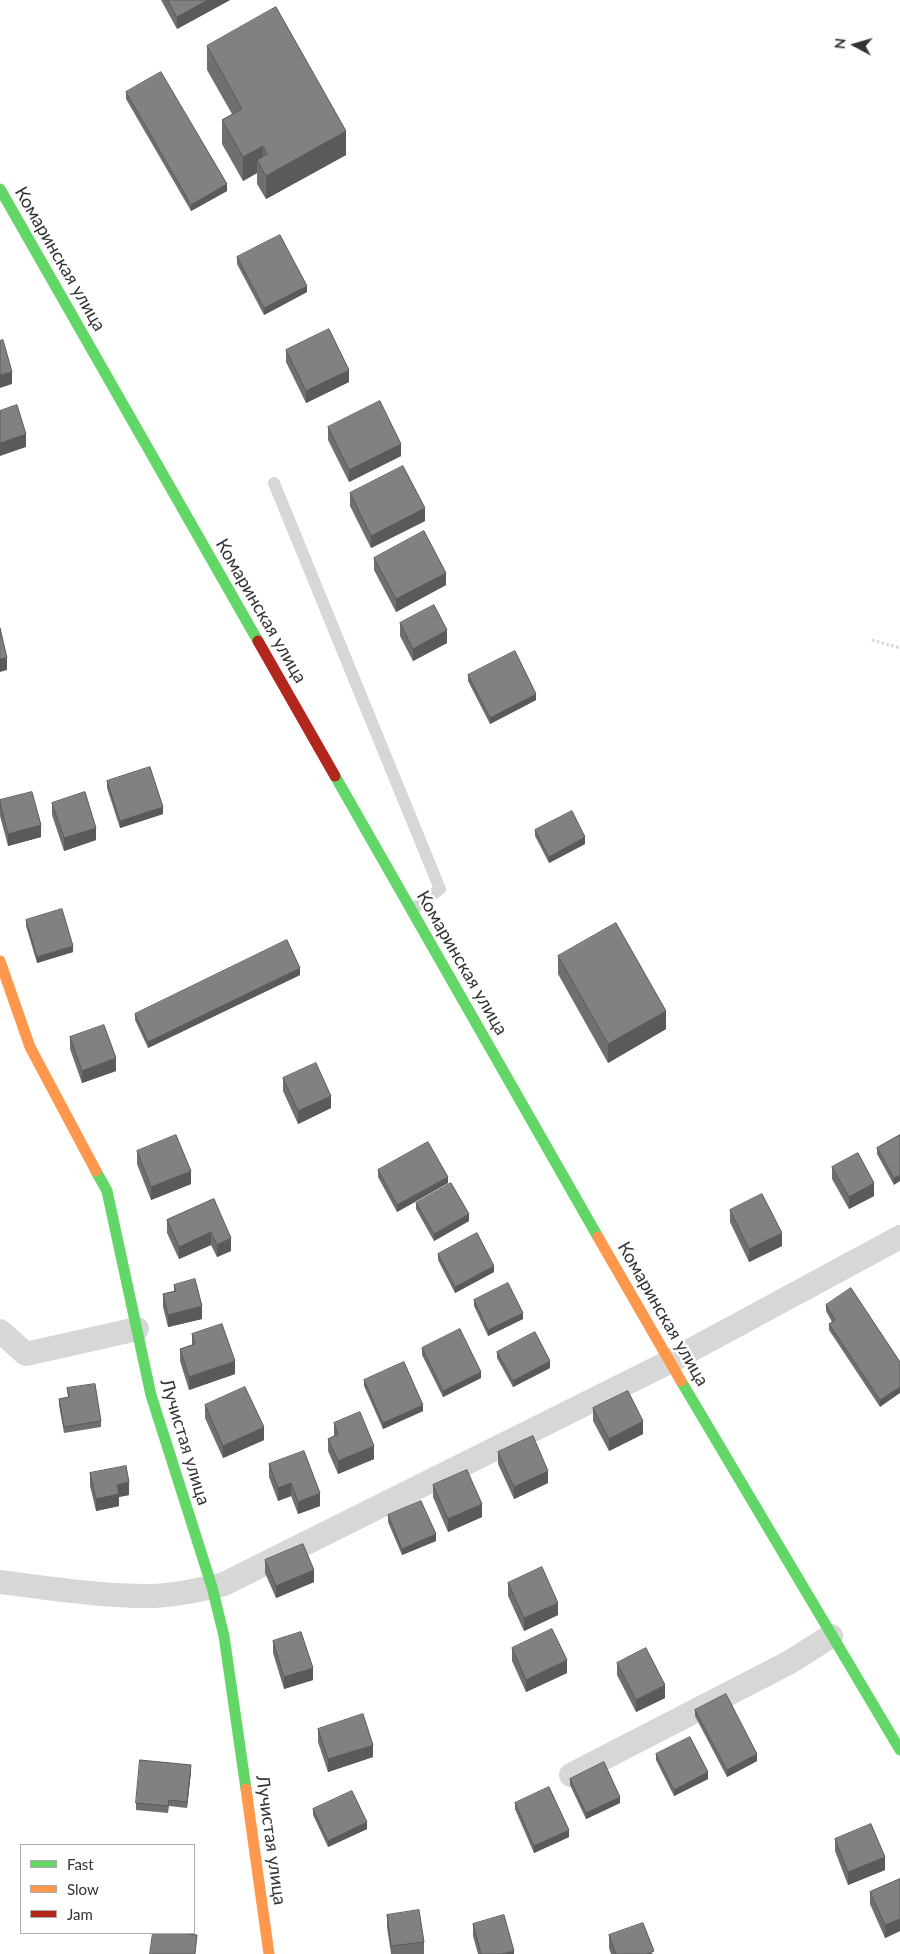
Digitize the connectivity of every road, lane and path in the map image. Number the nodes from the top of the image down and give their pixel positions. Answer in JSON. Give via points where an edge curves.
{"nodes":[{"id":1,"x":0,"y":188,"type":"edge"},
{"id":2,"x":274,"y":483,"type":"dead end"},
{"id":3,"x":872,"y":640,"type":"dead end"},
{"id":4,"x":900,"y":648,"type":"edge"},
{"id":5,"x":412,"y":910,"type":"junction"},
{"id":6,"x":0,"y":961,"type":"edge"},
{"id":7,"x":900,"y":1237,"type":"edge"},
{"id":8,"x":137,"y":1329,"type":"junction"},
{"id":9,"x":0,"y":1331,"type":"edge"},
{"id":10,"x":670,"y":1362,"type":"junction"},
{"id":11,"x":0,"y":1582,"type":"edge"},
{"id":12,"x":212,"y":1588,"type":"junction"},
{"id":13,"x":832,"y":1636,"type":"junction"},
{"id":14,"x":900,"y":1750,"type":"edge"},
{"id":15,"x":571,"y":1775,"type":"dead end"},
{"id":16,"x":269,"y":1954,"type":"edge"}],
"edges":[{"from":1,"to":5,"type":"street","name":"Комаринская улица"},
{"from":2,"to":5,"type":"lane","via":[[440,889]]},
{"from":3,"to":4,"type":"path"},
{"from":5,"to":10,"type":"street","name":"Комаринская улица"},
{"from":6,"to":8,"type":"street","name":"Лучистая улица","via":[[30,1047],[107,1191]]},
{"from":7,"to":10,"type":"street"},
{"from":8,"to":9,"type":"street","via":[[26,1354]]},
{"from":8,"to":12,"type":"street","name":"Лучистая улица","via":[[151,1395]]},
{"from":10,"to":12,"type":"street"},
{"from":10,"to":13,"type":"street","name":"Комаринская улица"},
{"from":11,"to":12,"type":"street","via":[[98,1594],[150,1596]]},
{"from":12,"to":16,"type":"street","name":"Лучистая улица","via":[[224,1636]]},
{"from":13,"to":14,"type":"street","name":"Комаринская улица"},
{"from":13,"to":15,"type":"street","via":[[790,1662]]}]}
